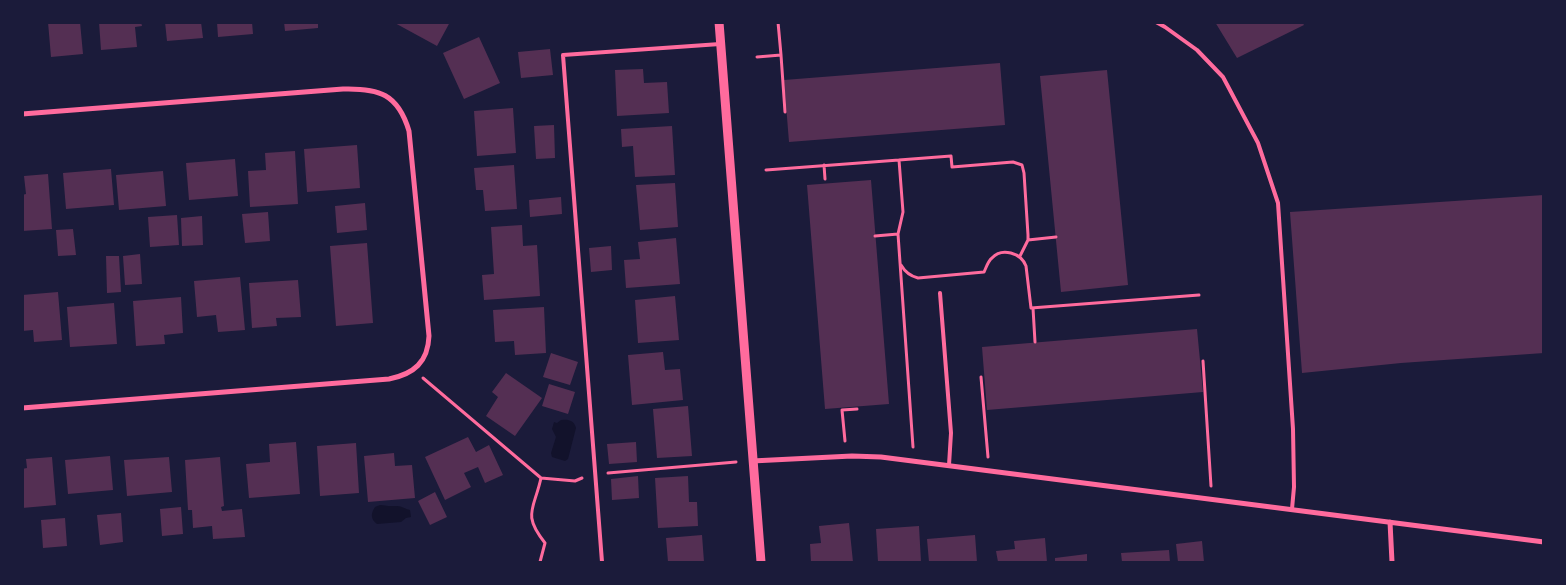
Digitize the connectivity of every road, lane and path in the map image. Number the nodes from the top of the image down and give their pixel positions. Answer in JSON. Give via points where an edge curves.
{"nodes":[{"id":1,"x":719,"y":22,"type":"edge"},
{"id":2,"x":778,"y":22,"type":"edge"},
{"id":3,"x":1156,"y":22,"type":"edge"},
{"id":4,"x":720,"y":44,"type":"junction"},
{"id":5,"x":781,"y":55,"type":"junction"},
{"id":6,"x":757,"y":57,"type":"dead end"},
{"id":7,"x":785,"y":112,"type":"dead end"},
{"id":8,"x":22,"y":114,"type":"edge"},
{"id":9,"x":899,"y":160,"type":"junction"},
{"id":10,"x":824,"y":165,"type":"junction"},
{"id":11,"x":766,"y":170,"type":"dead end"},
{"id":12,"x":825,"y":179,"type":"dead end"},
{"id":13,"x":898,"y":234,"type":"junction"},
{"id":14,"x":876,"y":236,"type":"dead end"},
{"id":15,"x":1056,"y":238,"type":"dead end"},
{"id":16,"x":1028,"y":240,"type":"junction"},
{"id":17,"x":1020,"y":256,"type":"junction"},
{"id":18,"x":900,"y":264,"type":"junction"},
{"id":19,"x":940,"y":293,"type":"dead end"},
{"id":20,"x":1199,"y":295,"type":"dead end"},
{"id":21,"x":1033,"y":308,"type":"junction"},
{"id":22,"x":1035,"y":342,"type":"dead end"},
{"id":23,"x":1203,"y":360,"type":"dead end"},
{"id":24,"x":413,"y":370,"type":"junction"},
{"id":25,"x":981,"y":377,"type":"dead end"},
{"id":26,"x":22,"y":408,"type":"edge"},
{"id":27,"x":857,"y":409,"type":"dead end"},
{"id":28,"x":846,"y":457,"type":"junction"},
{"id":29,"x":752,"y":461,"type":"junction"},
{"id":30,"x":914,"y":461,"type":"junction"},
{"id":31,"x":949,"y":465,"type":"junction"},
{"id":32,"x":989,"y":470,"type":"junction"},
{"id":33,"x":595,"y":474,"type":"junction"},
{"id":34,"x":541,"y":478,"type":"junction"},
{"id":35,"x":1212,"y":499,"type":"junction"},
{"id":36,"x":1292,"y":509,"type":"junction"},
{"id":37,"x":1390,"y":522,"type":"junction"},
{"id":38,"x":1544,"y":542,"type":"edge"},
{"id":39,"x":540,"y":562,"type":"edge"},
{"id":40,"x":602,"y":562,"type":"edge"},
{"id":41,"x":760,"y":562,"type":"edge"},
{"id":42,"x":1392,"y":562,"type":"edge"}],
"edges":[{"from":1,"to":4,"type":"street"},
{"from":2,"to":5,"type":"path"},
{"from":3,"to":36,"type":"lane","via":[[1197,50],[1223,77],[1258,143],[1278,203],[1293,429]]},
{"from":4,"to":29,"type":"street"},
{"from":4,"to":33,"type":"lane","via":[[564,55]]},
{"from":5,"to":6,"type":"path"},
{"from":5,"to":7,"type":"path"},
{"from":8,"to":24,"type":"street","via":[[343,89],[376,91],[386,96],[401,112],[411,140],[428,336],[428,350]]},
{"from":9,"to":10,"type":"path"},
{"from":9,"to":13,"type":"path","via":[[903,212]]},
{"from":9,"to":16,"type":"path","via":[[951,156],[952,167],[1019,162],[1024,173]]},
{"from":10,"to":11,"type":"path"},
{"from":10,"to":12,"type":"path"},
{"from":13,"to":14,"type":"path"},
{"from":13,"to":18,"type":"path"},
{"from":15,"to":16,"type":"path"},
{"from":16,"to":17,"type":"path"},
{"from":17,"to":18,"type":"path","via":[[998,254],[984,272],[918,278],[907,273]]},
{"from":17,"to":21,"type":"path","via":[[1026,266],[1030,308]]},
{"from":18,"to":30,"type":"path"},
{"from":19,"to":31,"type":"lane","via":[[951,433]]},
{"from":20,"to":21,"type":"path"},
{"from":21,"to":22,"type":"path"},
{"from":23,"to":35,"type":"path"},
{"from":24,"to":26,"type":"street","via":[[376,381]]},
{"from":24,"to":34,"type":"path"},
{"from":25,"to":32,"type":"path"},
{"from":27,"to":28,"type":"path","via":[[842,410]]},
{"from":28,"to":29,"type":"street"},
{"from":28,"to":30,"type":"street"},
{"from":29,"to":33,"type":"path"},
{"from":29,"to":41,"type":"street"},
{"from":30,"to":31,"type":"street"},
{"from":31,"to":32,"type":"street"},
{"from":32,"to":35,"type":"street"},
{"from":33,"to":34,"type":"path","via":[[575,481]]},
{"from":33,"to":40,"type":"lane"},
{"from":34,"to":39,"type":"path","via":[[531,508],[534,528],[545,543]]},
{"from":35,"to":36,"type":"street"},
{"from":36,"to":37,"type":"street"},
{"from":37,"to":38,"type":"street"},
{"from":37,"to":42,"type":"street"}]}
